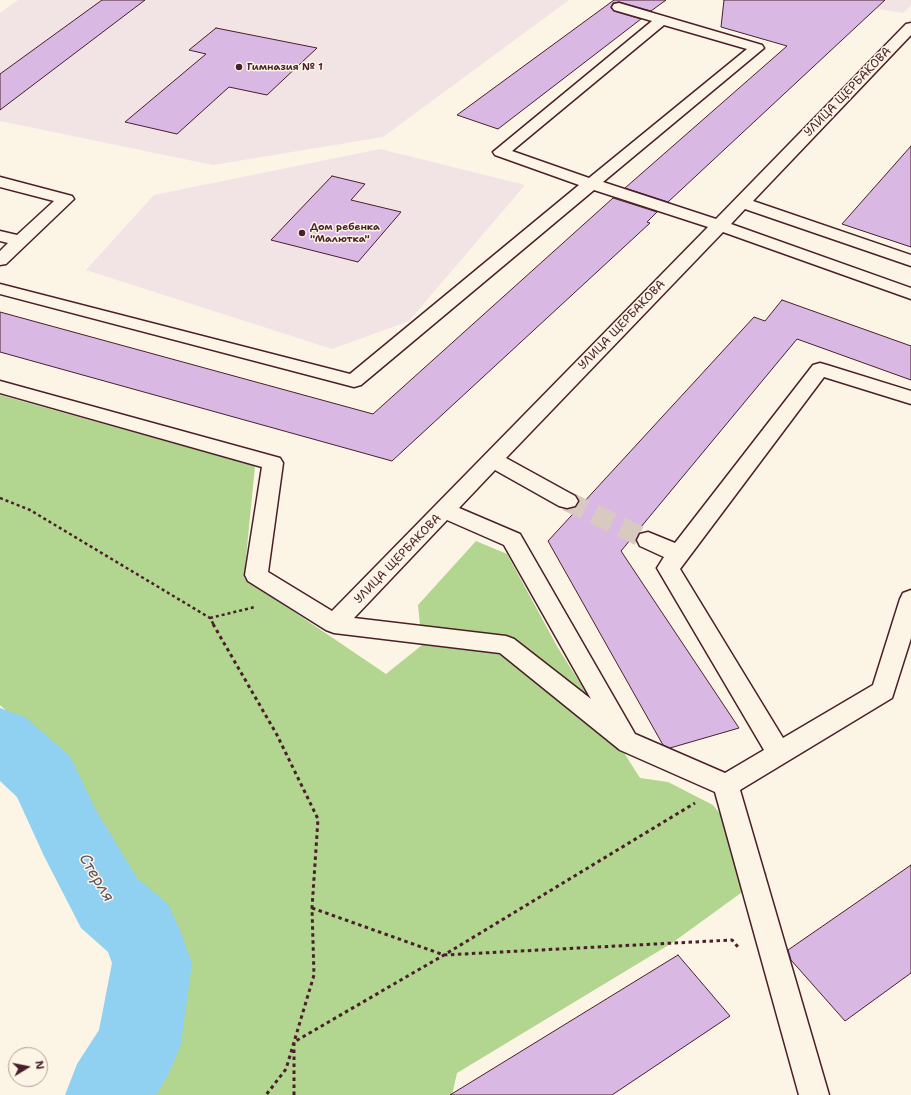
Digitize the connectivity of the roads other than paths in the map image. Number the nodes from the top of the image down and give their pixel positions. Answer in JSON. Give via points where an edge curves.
{"nodes":[{"id":1,"x":619,"y":7,"type":"dead end"},
{"id":2,"x":662,"y":20,"type":"junction"},
{"id":3,"x":911,"y":27,"type":"edge"},
{"id":4,"x":0,"y":182,"type":"edge"},
{"id":5,"x":591,"y":184,"type":"junction"},
{"id":6,"x":741,"y":202,"type":"junction"},
{"id":7,"x":719,"y":225,"type":"junction"},
{"id":8,"x":0,"y":236,"type":"edge"},
{"id":9,"x":20,"y":241,"type":"junction"},
{"id":10,"x":0,"y":260,"type":"edge"},
{"id":11,"x":911,"y":261,"type":"edge"},
{"id":12,"x":0,"y":289,"type":"edge"},
{"id":13,"x":911,"y":294,"type":"edge"},
{"id":14,"x":0,"y":387,"type":"edge"},
{"id":15,"x":911,"y":398,"type":"edge"},
{"id":16,"x":493,"y":460,"type":"junction"},
{"id":17,"x":567,"y":501,"type":"tunnel mouth"},
{"id":18,"x":444,"y":510,"type":"junction"},
{"id":19,"x":648,"y":540,"type":"tunnel mouth"},
{"id":20,"x":678,"y":554,"type":"junction"},
{"id":21,"x":911,"y":599,"type":"edge"},
{"id":22,"x":334,"y":624,"type":"junction"},
{"id":23,"x":629,"y":743,"type":"junction"},
{"id":24,"x":779,"y":753,"type":"junction"},
{"id":25,"x":726,"y":784,"type":"junction"},
{"id":26,"x":814,"y":1095,"type":"edge"}],
"edges":[{"from":1,"to":2,"type":"street"},
{"from":2,"to":5,"type":"street","via":[[501,152]]},
{"from":2,"to":5,"type":"street","via":[[757,48]]},
{"from":3,"to":6,"type":"street","name":"УЛИЦА ЩЕРБАКОВА"},
{"from":4,"to":9,"type":"street","via":[[66,198]]},
{"from":5,"to":7,"type":"street"},
{"from":5,"to":12,"type":"street","via":[[354,381]]},
{"from":6,"to":7,"type":"street","name":"УЛИЦА ЩЕРБАКОВА"},
{"from":6,"to":11,"type":"street"},
{"from":7,"to":13,"type":"street"},
{"from":7,"to":16,"type":"street","name":"УЛИЦА ЩЕРБАКОВА"},
{"from":8,"to":9,"type":"street"},
{"from":9,"to":10,"type":"street"},
{"from":14,"to":22,"type":"street","via":[[273,463],[256,575]]},
{"from":15,"to":20,"type":"street","via":[[820,369]]},
{"from":16,"to":17,"type":"street"},
{"from":16,"to":18,"type":"street","name":"УЛИЦА ЩЕРБАКОВА"},
{"from":18,"to":22,"type":"street","name":"УЛИЦА ЩЕРБАКОВА"},
{"from":18,"to":23,"type":"street","via":[[512,540]]},
{"from":19,"to":20,"type":"street"},
{"from":20,"to":24,"type":"street","via":[[668,568]]},
{"from":21,"to":24,"type":"street","via":[[883,691]]},
{"from":22,"to":23,"type":"street","via":[[506,645]]},
{"from":23,"to":25,"type":"street"},
{"from":24,"to":25,"type":"street"},
{"from":25,"to":26,"type":"street"}]}
